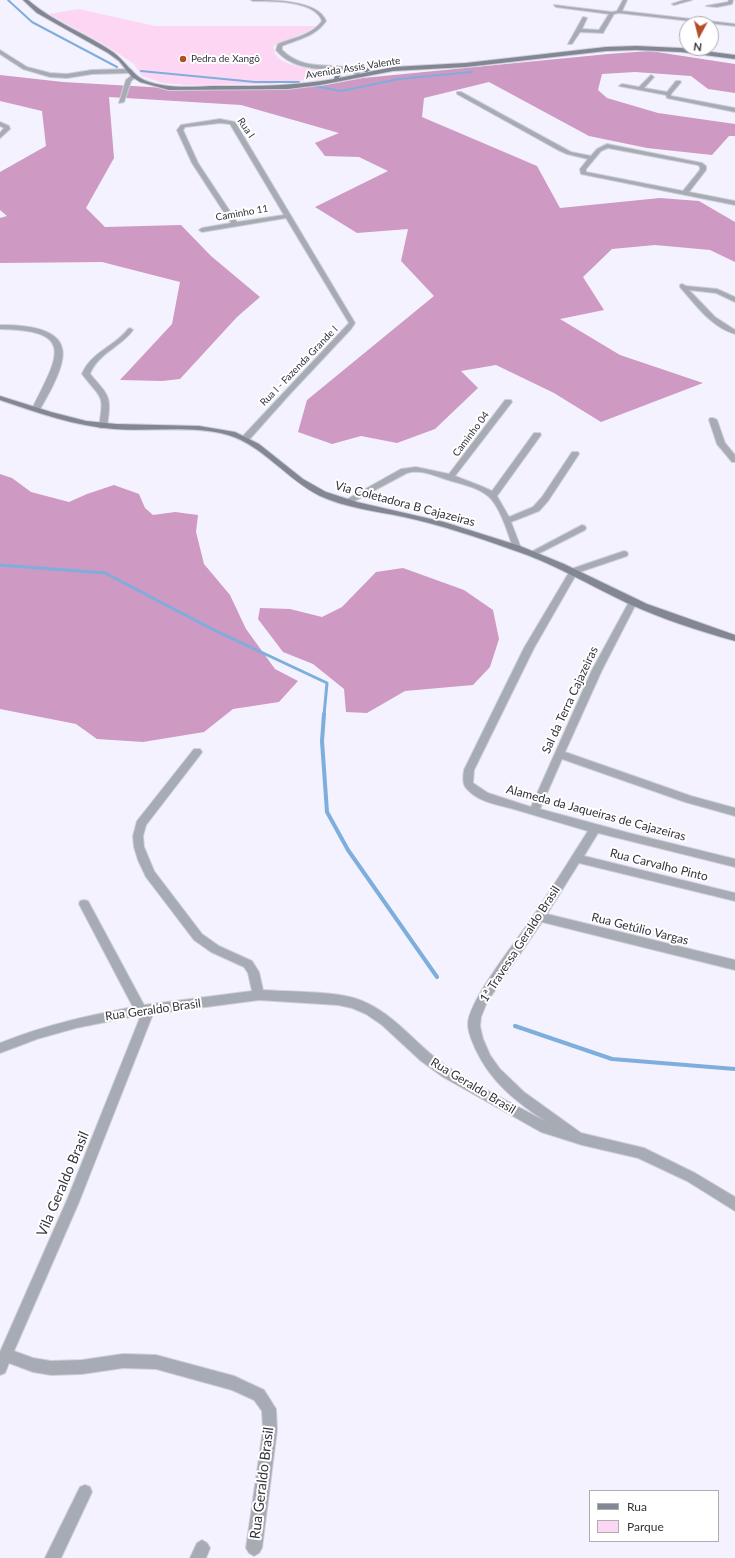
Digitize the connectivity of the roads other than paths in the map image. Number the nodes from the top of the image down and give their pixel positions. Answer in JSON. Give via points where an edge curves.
{"nodes":[{"id":1,"x":25,"y":0,"type":"edge"},
{"id":2,"x":253,"y":0,"type":"edge"},
{"id":3,"x":287,"y":0,"type":"edge"},
{"id":4,"x":617,"y":0,"type":"edge"},
{"id":5,"x":624,"y":0,"type":"edge"},
{"id":6,"x":690,"y":0,"type":"edge"},
{"id":7,"x":731,"y":0,"type":"edge"},
{"id":8,"x":674,"y":4,"type":"dead end"},
{"id":9,"x":556,"y":6,"type":"dead end"},
{"id":10,"x":708,"y":6,"type":"dead end"},
{"id":11,"x":619,"y":12,"type":"junction"},
{"id":12,"x":612,"y":13,"type":"junction"},
{"id":13,"x":585,"y":18,"type":"dead end"},
{"id":14,"x":735,"y":25,"type":"edge"},
{"id":15,"x":579,"y":29,"type":"junction"},
{"id":16,"x":570,"y":43,"type":"dead end"},
{"id":17,"x":0,"y":52,"type":"edge"},
{"id":18,"x":735,"y":57,"type":"edge"},
{"id":19,"x":324,"y":69,"type":"junction"},
{"id":20,"x":349,"y":69,"type":"junction"},
{"id":21,"x":393,"y":69,"type":"junction"},
{"id":22,"x":130,"y":70,"type":"junction"},
{"id":23,"x":338,"y":73,"type":"junction"},
{"id":24,"x":134,"y":76,"type":"junction"},
{"id":25,"x":358,"y":76,"type":"junction"},
{"id":26,"x":351,"y":77,"type":"junction"},
{"id":27,"x":651,"y":77,"type":"dead end"},
{"id":28,"x":336,"y":80,"type":"junction"},
{"id":29,"x":678,"y":82,"type":"dead end"},
{"id":30,"x":622,"y":86,"type":"dead end"},
{"id":31,"x":641,"y":89,"type":"junction"},
{"id":32,"x":459,"y":93,"type":"dead end"},
{"id":33,"x":668,"y":94,"type":"junction"},
{"id":34,"x":121,"y":102,"type":"dead end"},
{"id":35,"x":735,"y":110,"type":"edge"},
{"id":36,"x":0,"y":119,"type":"edge"},
{"id":37,"x":9,"y":120,"type":"dead end"},
{"id":38,"x":0,"y":124,"type":"edge"},
{"id":39,"x":0,"y":136,"type":"edge"},
{"id":40,"x":592,"y":158,"type":"junction"},
{"id":41,"x":685,"y":193,"type":"junction"},
{"id":42,"x":735,"y":203,"type":"edge"},
{"id":43,"x":286,"y":216,"type":"junction"},
{"id":44,"x":235,"y":224,"type":"junction"},
{"id":45,"x":202,"y":230,"type":"dead end"},
{"id":46,"x":316,"y":264,"type":"joint"},
{"id":47,"x":735,"y":300,"type":"edge"},
{"id":48,"x":0,"y":327,"type":"edge"},
{"id":49,"x":130,"y":330,"type":"dead end"},
{"id":50,"x":735,"y":332,"type":"edge"},
{"id":51,"x":0,"y":398,"type":"edge"},
{"id":52,"x":508,"y":402,"type":"dead end"},
{"id":53,"x":36,"y":409,"type":"junction"},
{"id":54,"x":713,"y":420,"type":"dead end"},
{"id":55,"x":103,"y":426,"type":"junction"},
{"id":56,"x":537,"y":435,"type":"dead end"},
{"id":57,"x":245,"y":438,"type":"junction"},
{"id":58,"x":575,"y":454,"type":"dead end"},
{"id":59,"x":735,"y":460,"type":"edge"},
{"id":60,"x":450,"y":478,"type":"junction"},
{"id":61,"x":493,"y":496,"type":"junction"},
{"id":62,"x":346,"y":502,"type":"junction"},
{"id":63,"x":507,"y":521,"type":"junction"},
{"id":64,"x":582,"y":528,"type":"dead end"},
{"id":65,"x":518,"y":548,"type":"junction"},
{"id":66,"x":532,"y":553,"type":"junction"},
{"id":67,"x":624,"y":554,"type":"dead end"},
{"id":68,"x":574,"y":571,"type":"junction"},
{"id":69,"x":634,"y":602,"type":"junction"},
{"id":70,"x":735,"y":638,"type":"edge"},
{"id":71,"x":197,"y":752,"type":"dead end"},
{"id":72,"x":559,"y":754,"type":"junction"},
{"id":73,"x":534,"y":812,"type":"junction"},
{"id":74,"x":735,"y":812,"type":"edge"},
{"id":75,"x":595,"y":829,"type":"junction"},
{"id":76,"x":576,"y":858,"type":"junction"},
{"id":77,"x":735,"y":863,"type":"edge"},
{"id":78,"x":735,"y":898,"type":"edge"},
{"id":79,"x":84,"y":904,"type":"dead end"},
{"id":80,"x":539,"y":917,"type":"junction"},
{"id":81,"x":735,"y":965,"type":"edge"},
{"id":82,"x":260,"y":996,"type":"junction"},
{"id":83,"x":145,"y":1009,"type":"junction"},
{"id":84,"x":0,"y":1048,"type":"edge"},
{"id":85,"x":582,"y":1139,"type":"junction"},
{"id":86,"x":735,"y":1205,"type":"edge"},
{"id":87,"x":3,"y":1361,"type":"edge"},
{"id":88,"x":85,"y":1492,"type":"dead end"},
{"id":89,"x":254,"y":1548,"type":"dead end"},
{"id":90,"x":54,"y":1558,"type":"edge"}],
"edges":[{"from":1,"to":22,"type":"main road","via":[[39,12],[110,52]]},
{"from":2,"to":3,"type":"street"},
{"from":3,"to":19,"type":"street","via":[[319,10],[324,21],[319,28],[280,46],[279,50],[292,61]]},
{"from":4,"to":5,"type":"street"},
{"from":5,"to":11,"type":"street"},
{"from":6,"to":8,"type":"street"},
{"from":7,"to":10,"type":"street","via":[[730,3]]},
{"from":9,"to":12,"type":"street"},
{"from":11,"to":12,"type":"street"},
{"from":11,"to":14,"type":"street"},
{"from":12,"to":15,"type":"street","via":[[601,32]]},
{"from":13,"to":15,"type":"street"},
{"from":15,"to":16,"type":"street"},
{"from":17,"to":22,"type":"street","via":[[25,68],[50,75],[67,76]]},
{"from":18,"to":21,"type":"main road","name":"Avenida Assis Valente","via":[[676,50],[613,48],[466,65]]},
{"from":19,"to":20,"type":"street"},
{"from":19,"to":23,"type":"street"},
{"from":20,"to":21,"type":"main road"},
{"from":20,"to":23,"type":"main road"},
{"from":20,"to":25,"type":"street","via":[[357,71]]},
{"from":21,"to":25,"type":"main road","name":"Avenida Assis Valente"},
{"from":22,"to":24,"type":"main road"},
{"from":23,"to":26,"type":"street"},
{"from":23,"to":28,"type":"main road"},
{"from":24,"to":28,"type":"main road","name":"Avenida Assis Valente","via":[[156,86],[190,88],[274,88]]},
{"from":24,"to":34,"type":"street","via":[[129,80]]},
{"from":25,"to":26,"type":"main road","name":"Avenida Assis Valente"},
{"from":26,"to":28,"type":"main road","name":"Avenida Assis Valente"},
{"from":27,"to":31,"type":"street"},
{"from":29,"to":33,"type":"street"},
{"from":30,"to":31,"type":"street"},
{"from":31,"to":33,"type":"street"},
{"from":32,"to":40,"type":"street","via":[[560,149]]},
{"from":33,"to":35,"type":"street","via":[[669,97]]},
{"from":36,"to":37,"type":"street"},
{"from":38,"to":39,"type":"street","via":[[7,129]]},
{"from":40,"to":41,"type":"street","via":[[583,173]]},
{"from":40,"to":41,"type":"street","via":[[601,148],[610,146],[700,164],[703,170]]},
{"from":41,"to":42,"type":"street"},
{"from":43,"to":44,"type":"street","name":"Caminho 11"},
{"from":43,"to":44,"type":"street","name":"Rua I","via":[[232,122],[220,120],[183,126],[181,134],[195,163]]},
{"from":43,"to":46,"type":"street","name":"Rua I"},
{"from":44,"to":45,"type":"street","name":"Caminho 11"},
{"from":46,"to":57,"type":"street","name":"Rua I - Fazenda Grande I","via":[[352,325]]},
{"from":47,"to":50,"type":"street","via":[[716,290],[684,287],[712,320]]},
{"from":48,"to":53,"type":"street","via":[[30,329],[44,333],[54,339],[59,347],[60,358]]},
{"from":49,"to":55,"type":"street","via":[[121,340],[98,356],[88,367],[86,374],[105,393],[107,403]]},
{"from":51,"to":53,"type":"main road","name":"Via Coletadora B Cajazeiras"},
{"from":52,"to":60,"type":"street","name":"Caminho 04"},
{"from":53,"to":55,"type":"main road","name":"Via Coletadora B Cajazeiras"},
{"from":54,"to":59,"type":"street","via":[[721,444]]},
{"from":55,"to":57,"type":"main road","name":"Via Coletadora B Cajazeiras","via":[[200,428]]},
{"from":56,"to":61,"type":"street"},
{"from":57,"to":62,"type":"main road","name":"Via Coletadora B Cajazeiras","via":[[313,489]]},
{"from":58,"to":63,"type":"street","via":[[546,499],[536,509]]},
{"from":60,"to":61,"type":"street","via":[[479,487]]},
{"from":60,"to":62,"type":"street","via":[[410,469]]},
{"from":61,"to":63,"type":"street"},
{"from":62,"to":65,"type":"main road","name":"Via Coletadora B Cajazeiras","via":[[416,517]]},
{"from":63,"to":65,"type":"street"},
{"from":64,"to":66,"type":"street"},
{"from":65,"to":66,"type":"main road","name":"Via Coletadora B Cajazeiras"},
{"from":66,"to":68,"type":"main road","name":"Via Coletadora B Cajazeiras"},
{"from":67,"to":68,"type":"street"},
{"from":68,"to":69,"type":"main road","name":"Via Coletadora B Cajazeiras"},
{"from":68,"to":73,"type":"street","name":"Alameda da Jaqueiras de Cajazeiras","via":[[529,648],[469,770],[467,781],[479,794]]},
{"from":69,"to":70,"type":"main road","name":"Via Coletadora B Cajazeiras"},
{"from":69,"to":72,"type":"street","name":"Sal da Terra Cajazeiras","via":[[597,670]]},
{"from":71,"to":82,"type":"street","via":[[141,824],[138,836],[143,860],[150,874],[198,937],[215,949],[248,964]]},
{"from":72,"to":73,"type":"street","name":"Sal da Terra Cajazeiras"},
{"from":72,"to":74,"type":"street","via":[[689,799]]},
{"from":73,"to":75,"type":"street","name":"Alameda da Jaqueiras de Cajazeiras"},
{"from":75,"to":76,"type":"street","name":"1ª Travessa Geraldo Brasil"},
{"from":75,"to":77,"type":"street","name":"Alameda da Jaqueiras de Cajazeiras"},
{"from":76,"to":78,"type":"street","name":"Rua Carvalho Pinto"},
{"from":76,"to":80,"type":"street","name":"1ª Travessa Geraldo Brasil"},
{"from":79,"to":83,"type":"street"},
{"from":80,"to":81,"type":"street","name":"Rua Getúlio Vargas"},
{"from":80,"to":85,"type":"street","name":"1ª Travessa Geraldo Brasil","via":[[482,1000],[474,1025],[480,1049],[506,1084],[516,1094]]},
{"from":82,"to":83,"type":"street","name":"Rua Geraldo Brasil"},
{"from":82,"to":85,"type":"street","name":"Rua Geraldo Brasil","via":[[338,1000],[370,1010],[386,1021],[424,1057],[447,1073],[545,1128]]},
{"from":83,"to":84,"type":"street","name":"Rua Geraldo Brasil","via":[[76,1022]]},
{"from":83,"to":87,"type":"street","name":"Vila Geraldo Brasil","via":[[73,1202]]},
{"from":85,"to":86,"type":"street","name":"Rua Geraldo Brasil","via":[[640,1152],[691,1177]]},
{"from":87,"to":89,"type":"street","name":"Rua Geraldo Brasil","via":[[51,1368],[82,1367],[123,1361],[156,1362],[234,1383],[259,1395],[269,1409],[270,1430]]},
{"from":88,"to":90,"type":"street"}]}
